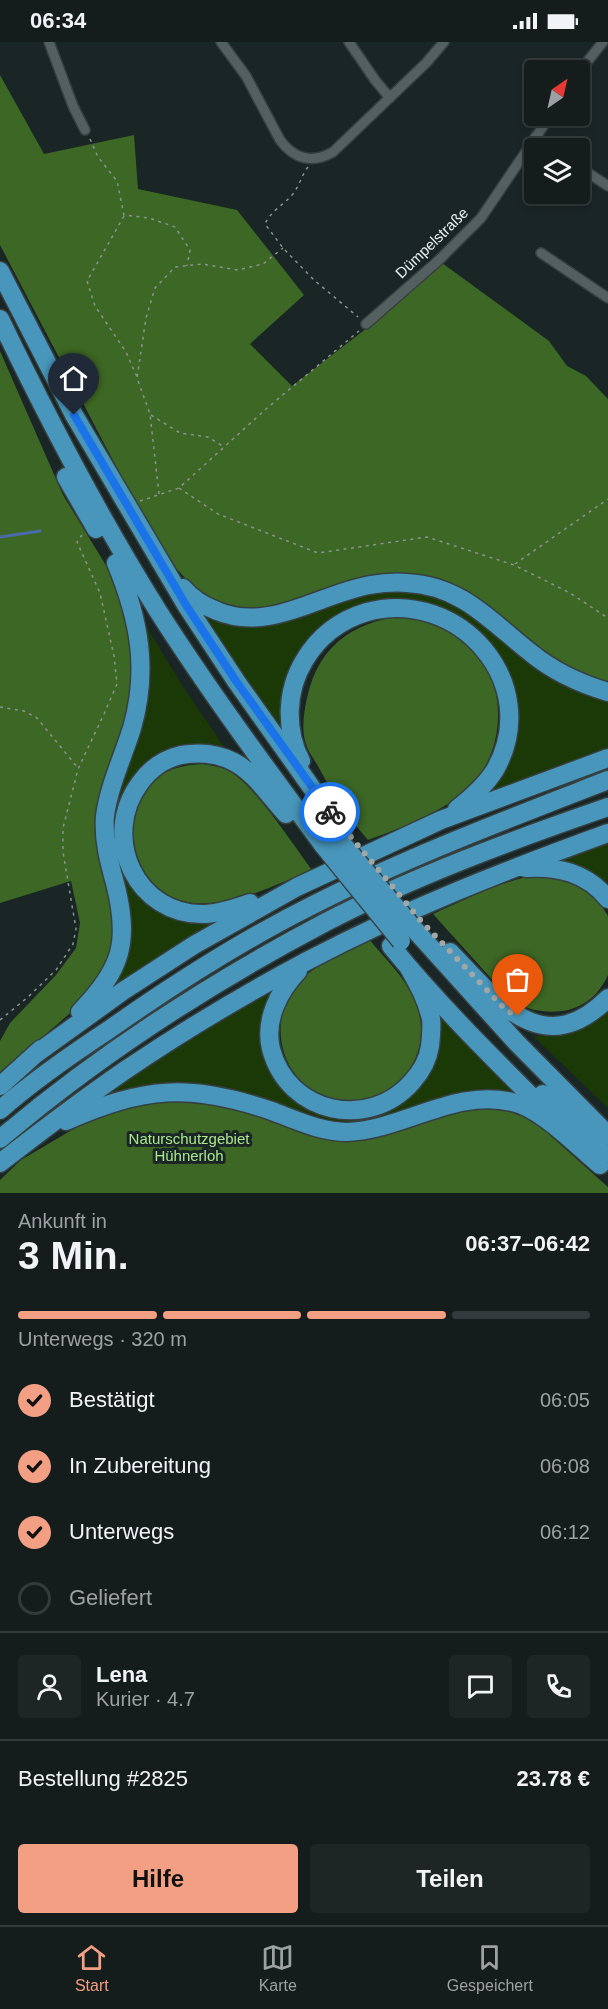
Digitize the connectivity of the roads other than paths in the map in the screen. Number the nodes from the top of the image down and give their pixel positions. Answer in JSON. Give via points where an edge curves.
{"nodes":[{"id":1,"x":49,"y":42,"type":"edge"},
{"id":2,"x":221,"y":42,"type":"edge"},
{"id":3,"x":349,"y":42,"type":"edge"},
{"id":4,"x":444,"y":42,"type":"edge"},
{"id":5,"x":603,"y":42,"type":"edge"},
{"id":6,"x":589,"y":60,"type":"edge"},
{"id":7,"x":390,"y":98,"type":"junction"},
{"id":8,"x":543,"y":126,"type":"edge"},
{"id":9,"x":85,"y":130,"type":"road end"},
{"id":10,"x":535,"y":137,"type":"joint"},
{"id":11,"x":590,"y":174,"type":"edge"},
{"id":12,"x":608,"y":186,"type":"edge"},
{"id":13,"x":541,"y":253,"type":"dead end"},
{"id":14,"x":0,"y":273,"type":"edge"},
{"id":15,"x":608,"y":298,"type":"edge"},
{"id":16,"x":0,"y":319,"type":"edge"},
{"id":17,"x":366,"y":324,"type":"road end"},
{"id":18,"x":0,"y":338,"type":"edge"},
{"id":19,"x":137,"y":523,"type":"junction"},
{"id":20,"x":116,"y":563,"type":"junction"},
{"id":21,"x":608,"y":692,"type":"edge"},
{"id":22,"x":608,"y":758,"type":"edge"},
{"id":23,"x":608,"y":780,"type":"edge"},
{"id":24,"x":324,"y":805,"type":"junction"},
{"id":25,"x":608,"y":807,"type":"edge"},
{"id":26,"x":285,"y":814,"type":"junction"},
{"id":27,"x":441,"y":820,"type":"junction"},
{"id":28,"x":608,"y":833,"type":"edge"},
{"id":29,"x":329,"y":840,"type":"junction"},
{"id":30,"x":510,"y":868,"type":"junction"},
{"id":31,"x":297,"y":887,"type":"junction"},
{"id":32,"x":608,"y":899,"type":"edge"},
{"id":33,"x":407,"y":935,"type":"junction"},
{"id":34,"x":450,"y":952,"type":"junction"},
{"id":35,"x":308,"y":961,"type":"junction"},
{"id":36,"x":409,"y":968,"type":"junction"},
{"id":37,"x":608,"y":998,"type":"edge"},
{"id":38,"x":33,"y":1056,"type":"junction"},
{"id":39,"x":0,"y":1086,"type":"edge"},
{"id":40,"x":0,"y":1110,"type":"edge"},
{"id":41,"x":608,"y":1119,"type":"edge"},
{"id":42,"x":40,"y":1132,"type":"junction"},
{"id":43,"x":608,"y":1136,"type":"edge"},
{"id":44,"x":0,"y":1139,"type":"edge"},
{"id":45,"x":0,"y":1162,"type":"edge"},
{"id":46,"x":605,"y":1164,"type":"edge"}],
"edges":[{"from":1,"to":9,"type":"street"},
{"from":2,"to":7,"type":"street","via":[[246,76],[286,149],[302,159],[315,160],[333,152]]},
{"from":3,"to":7,"type":"street"},
{"from":4,"to":7,"type":"street"},
{"from":5,"to":6,"type":"street"},
{"from":8,"to":10,"type":"street","name":"Dümpelstraße"},
{"from":10,"to":17,"type":"street","name":"Dümpelstraße","via":[[481,218]]},
{"from":11,"to":12,"type":"street"},
{"from":13,"to":15,"type":"street"},
{"from":14,"to":19,"type":"highway","via":[[74,415]]},
{"from":14,"to":29,"type":"highway","via":[[65,417],[107,493],[170,601]]},
{"from":16,"to":29,"type":"highway","via":[[72,463],[158,610],[254,752]]},
{"from":18,"to":20,"type":"highway","via":[[45,437]]},
{"from":19,"to":21,"type":"highway","via":[[186,592],[225,614],[262,617],[286,613],[369,585],[410,583],[471,604],[549,666]]},
{"from":19,"to":24,"type":"highway","via":[[186,605]]},
{"from":20,"to":26,"type":"highway","via":[[189,679]]},
{"from":20,"to":38,"type":"highway","via":[[134,613],[141,657],[137,707],[105,818],[105,841],[119,906],[122,942],[111,976],[100,992]]},
{"from":22,"to":27,"type":"highway"},
{"from":23,"to":40,"type":"highway","via":[[465,836],[311,906],[133,1012]]},
{"from":24,"to":27,"type":"highway","via":[[292,735],[291,696],[297,673],[322,637],[356,615],[377,609],[416,609],[443,617],[477,640],[494,664],[506,696],[509,725],[502,756],[481,788]]},
{"from":24,"to":29,"type":"highway"},
{"from":25,"to":44,"type":"highway","via":[[423,877],[327,922],[223,979],[150,1026]]},
{"from":26,"to":29,"type":"highway"},
{"from":26,"to":31,"type":"highway","via":[[235,762],[214,754],[185,754],[158,764],[136,789],[125,813],[124,848],[138,882],[166,905],[184,912],[230,910]]},
{"from":27,"to":31,"type":"highway"},
{"from":28,"to":30,"type":"highway"},
{"from":29,"to":33,"type":"highway","bridge":true},
{"from":29,"to":33,"type":"highway"},
{"from":30,"to":32,"type":"highway","via":[[558,868],[587,879]]},
{"from":30,"to":35,"type":"highway"},
{"from":31,"to":38,"type":"highway","via":[[194,945]]},
{"from":33,"to":34,"type":"highway"},
{"from":33,"to":36,"type":"highway"},
{"from":33,"to":43,"type":"highway","via":[[461,983]]},
{"from":33,"to":46,"type":"highway","via":[[466,1013]]},
{"from":34,"to":37,"type":"highway","via":[[506,1010],[529,1023],[547,1026],[580,1019]]},
{"from":34,"to":41,"type":"highway","via":[[552,1065]]},
{"from":35,"to":36,"type":"highway","via":[[289,980],[273,1010],[272,1050],[281,1073],[293,1088],[326,1108],[345,1111],[386,1102],[405,1090],[428,1055],[431,1020],[422,990]]},
{"from":35,"to":42,"type":"highway","via":[[126,1069]]},
{"from":36,"to":46,"type":"highway","via":[[494,1059]]},
{"from":38,"to":39,"type":"highway"},
{"from":42,"to":45,"type":"highway"},
{"from":42,"to":46,"type":"highway","via":[[102,1106],[148,1094],[179,1092],[226,1097],[306,1124],[346,1132],[375,1128],[444,1106],[488,1099],[510,1101],[537,1113]]}]}
